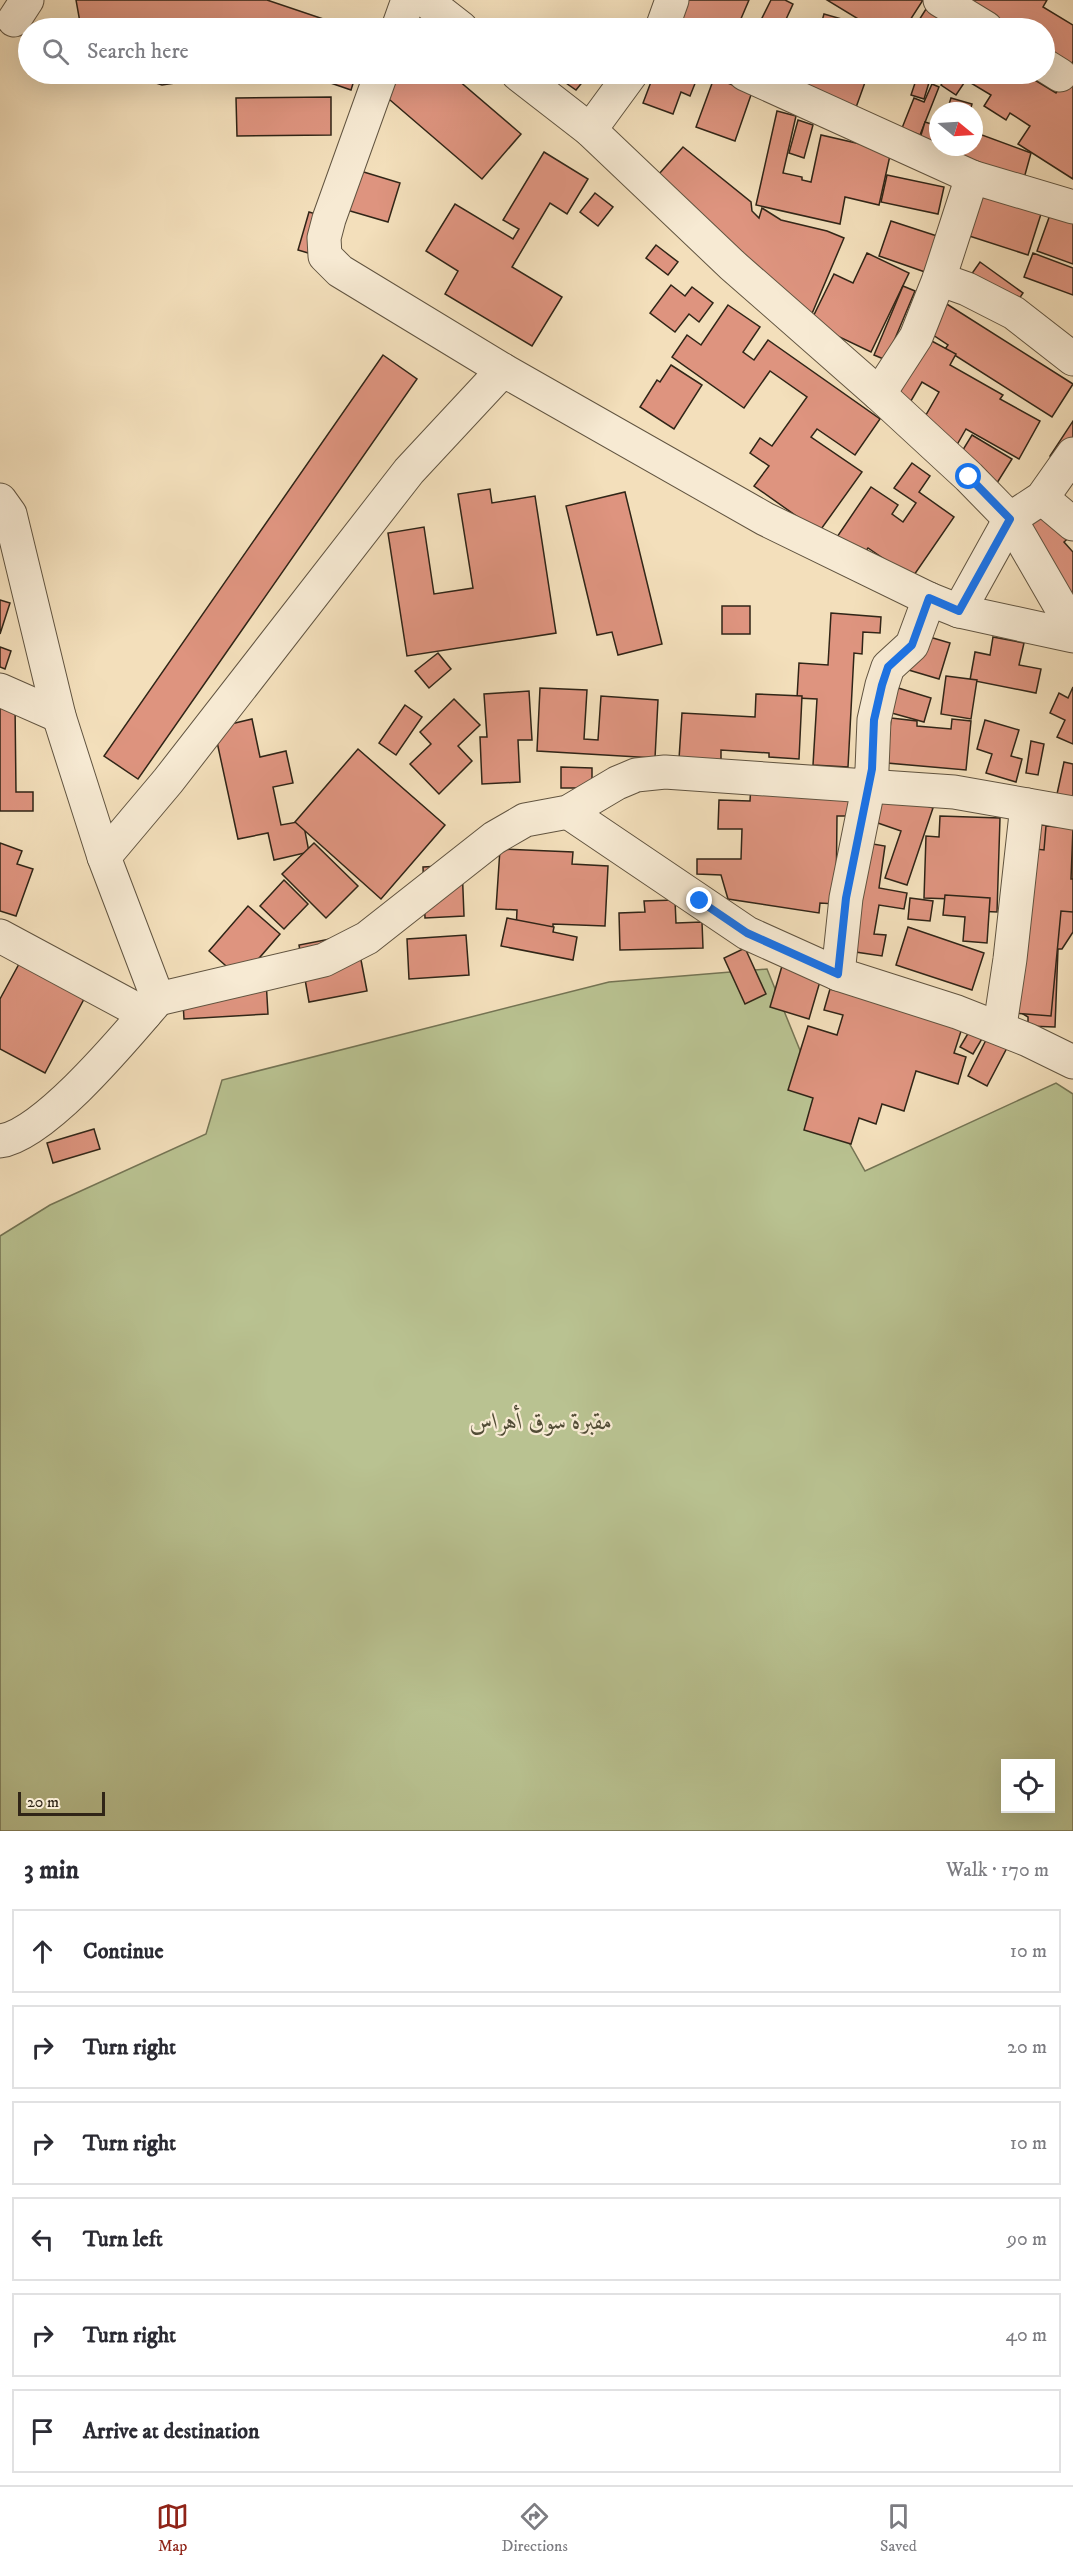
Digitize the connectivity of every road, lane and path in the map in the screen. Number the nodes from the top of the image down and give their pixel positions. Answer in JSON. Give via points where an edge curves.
{"nodes":[{"id":1,"x":408,"y":0,"type":"edge"},
{"id":2,"x":425,"y":0,"type":"edge"},
{"id":3,"x":672,"y":0,"type":"edge"},
{"id":4,"x":940,"y":0,"type":"edge"},
{"id":5,"x":402,"y":18,"type":"edge"},
{"id":6,"x":448,"y":18,"type":"edge"},
{"id":7,"x":666,"y":18,"type":"edge"},
{"id":8,"x":970,"y":18,"type":"edge"},
{"id":9,"x":377,"y":84,"type":"edge"},
{"id":10,"x":531,"y":84,"type":"edge"},
{"id":11,"x":624,"y":84,"type":"edge"},
{"id":12,"x":767,"y":84,"type":"edge"},
{"id":13,"x":590,"y":130,"type":"junction"},
{"id":14,"x":972,"y":177,"type":"junction"},
{"id":15,"x":1073,"y":207,"type":"edge"},
{"id":16,"x":939,"y":279,"type":"junction"},
{"id":17,"x":1073,"y":359,"type":"edge"},
{"id":18,"x":503,"y":370,"type":"junction"},
{"id":19,"x":879,"y":394,"type":"junction"},
{"id":20,"x":1073,"y":454,"type":"edge"},
{"id":21,"x":1042,"y":498,"type":"junction"},
{"id":22,"x":0,"y":500,"type":"edge"},
{"id":23,"x":1010,"y":519,"type":"junction"},
{"id":24,"x":1073,"y":524,"type":"edge"},
{"id":25,"x":929,"y":598,"type":"junction"},
{"id":26,"x":959,"y":611,"type":"junction"},
{"id":27,"x":1073,"y":627,"type":"edge"},
{"id":28,"x":1073,"y":636,"type":"edge"},
{"id":29,"x":0,"y":690,"type":"edge"},
{"id":30,"x":59,"y":716,"type":"junction"},
{"id":31,"x":869,"y":786,"type":"junction"},
{"id":32,"x":1027,"y":805,"type":"junction"},
{"id":33,"x":568,"y":812,"type":"junction"},
{"id":34,"x":1073,"y":813,"type":"edge"},
{"id":35,"x":104,"y":857,"type":"junction"},
{"id":36,"x":0,"y":936,"type":"edge"},
{"id":37,"x":838,"y":974,"type":"junction"},
{"id":38,"x":151,"y":1006,"type":"junction"},
{"id":39,"x":1002,"y":1029,"type":"junction"},
{"id":40,"x":1073,"y":1062,"type":"edge"},
{"id":41,"x":0,"y":1141,"type":"edge"}],
"edges":[{"from":1,"to":5,"type":"street"},
{"from":2,"to":6,"type":"street"},
{"from":3,"to":7,"type":"street"},
{"from":4,"to":8,"type":"street"},
{"from":9,"to":18,"type":"street","via":[[328,219],[325,256],[340,271]]},
{"from":10,"to":13,"type":"street"},
{"from":11,"to":13,"type":"street"},
{"from":12,"to":14,"type":"street"},
{"from":13,"to":19,"type":"street","via":[[732,265]]},
{"from":14,"to":15,"type":"street"},
{"from":14,"to":16,"type":"street"},
{"from":16,"to":17,"type":"street","via":[[1014,313]]},
{"from":16,"to":19,"type":"street","via":[[916,337]]},
{"from":18,"to":25,"type":"street","via":[[765,519]]},
{"from":18,"to":35,"type":"street","via":[[409,471],[168,781]]},
{"from":19,"to":23,"type":"street"},
{"from":20,"to":21,"type":"street"},
{"from":21,"to":23,"type":"street"},
{"from":21,"to":24,"type":"street"},
{"from":22,"to":30,"type":"street","via":[[10,514]]},
{"from":23,"to":26,"type":"street"},
{"from":23,"to":27,"type":"street"},
{"from":25,"to":26,"type":"street"},
{"from":25,"to":31,"type":"street","via":[[912,645],[888,667],[882,685],[874,720]]},
{"from":26,"to":28,"type":"street"},
{"from":29,"to":30,"type":"street"},
{"from":30,"to":35,"type":"street"},
{"from":31,"to":32,"type":"street","via":[[954,792]]},
{"from":31,"to":33,"type":"street","via":[[665,772],[636,775]]},
{"from":31,"to":37,"type":"street","via":[[846,898]]},
{"from":32,"to":34,"type":"street"},
{"from":32,"to":39,"type":"street"},
{"from":33,"to":37,"type":"street","via":[[747,933]]},
{"from":33,"to":38,"type":"street","via":[[525,820],[494,838],[367,938],[324,960]]},
{"from":35,"to":38,"type":"street"},
{"from":36,"to":38,"type":"street"},
{"from":37,"to":39,"type":"street"},
{"from":38,"to":41,"type":"street","via":[[104,1061],[35,1126]]},
{"from":39,"to":40,"type":"street"}]}
